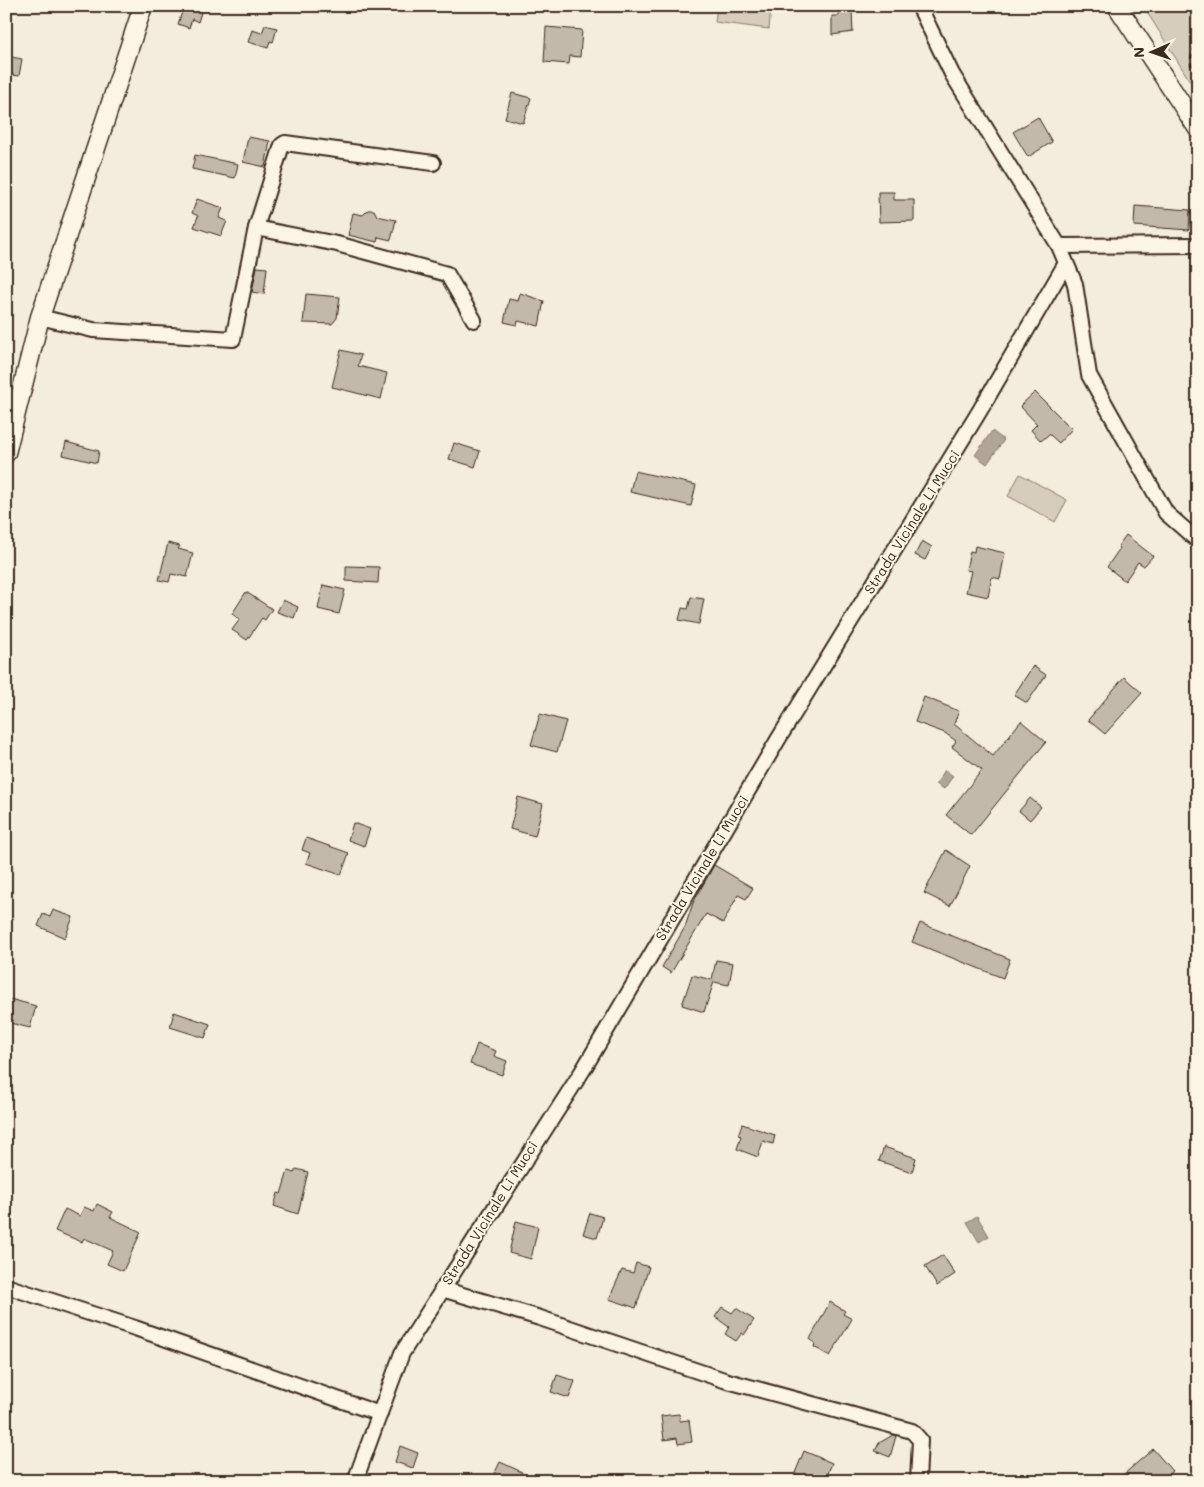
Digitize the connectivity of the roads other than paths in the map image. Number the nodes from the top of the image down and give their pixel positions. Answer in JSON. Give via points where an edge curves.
{"nodes":[{"id":1,"x":143,"y":6,"type":"edge"},
{"id":2,"x":919,"y":6,"type":"edge"},
{"id":3,"x":1117,"y":6,"type":"edge"},
{"id":4,"x":1198,"y":129,"type":"edge"},
{"id":5,"x":432,"y":163,"type":"dead end"},
{"id":6,"x":256,"y":228,"type":"junction"},
{"id":7,"x":1198,"y":245,"type":"edge"},
{"id":8,"x":1059,"y":246,"type":"junction"},
{"id":9,"x":1066,"y":263,"type":"junction"},
{"id":10,"x":40,"y":317,"type":"junction"},
{"id":11,"x":474,"y":320,"type":"dead end"},
{"id":12,"x":6,"y":453,"type":"edge"},
{"id":13,"x":1198,"y":541,"type":"edge"},
{"id":14,"x":6,"y":1286,"type":"edge"},
{"id":15,"x":442,"y":1289,"type":"junction"},
{"id":16,"x":380,"y":1414,"type":"junction"},
{"id":17,"x":355,"y":1481,"type":"edge"},
{"id":18,"x":918,"y":1481,"type":"edge"}],
"edges":[{"from":1,"to":10,"type":"street"},
{"from":2,"to":8,"type":"street","via":[[952,74]]},
{"from":3,"to":4,"type":"street"},
{"from":5,"to":6,"type":"street","via":[[285,143]]},
{"from":6,"to":10,"type":"street","via":[[232,339],[94,330]]},
{"from":6,"to":11,"type":"street","via":[[337,244],[447,274]]},
{"from":7,"to":8,"type":"street"},
{"from":8,"to":9,"type":"street"},
{"from":9,"to":13,"type":"street","via":[[1075,284],[1089,375],[1166,513]]},
{"from":9,"to":15,"type":"street","name":"Strada Vicinale Li Mucci","via":[[583,1070]]},
{"from":10,"to":12,"type":"street"},
{"from":14,"to":16,"type":"street"},
{"from":15,"to":16,"type":"street","name":"Strada Vicinale Li Mucci","via":[[402,1353]]},
{"from":15,"to":18,"type":"street","via":[[724,1380],[912,1431],[920,1440]]},
{"from":16,"to":17,"type":"street","name":"Strada Vicinale Li Mucci"}]}
